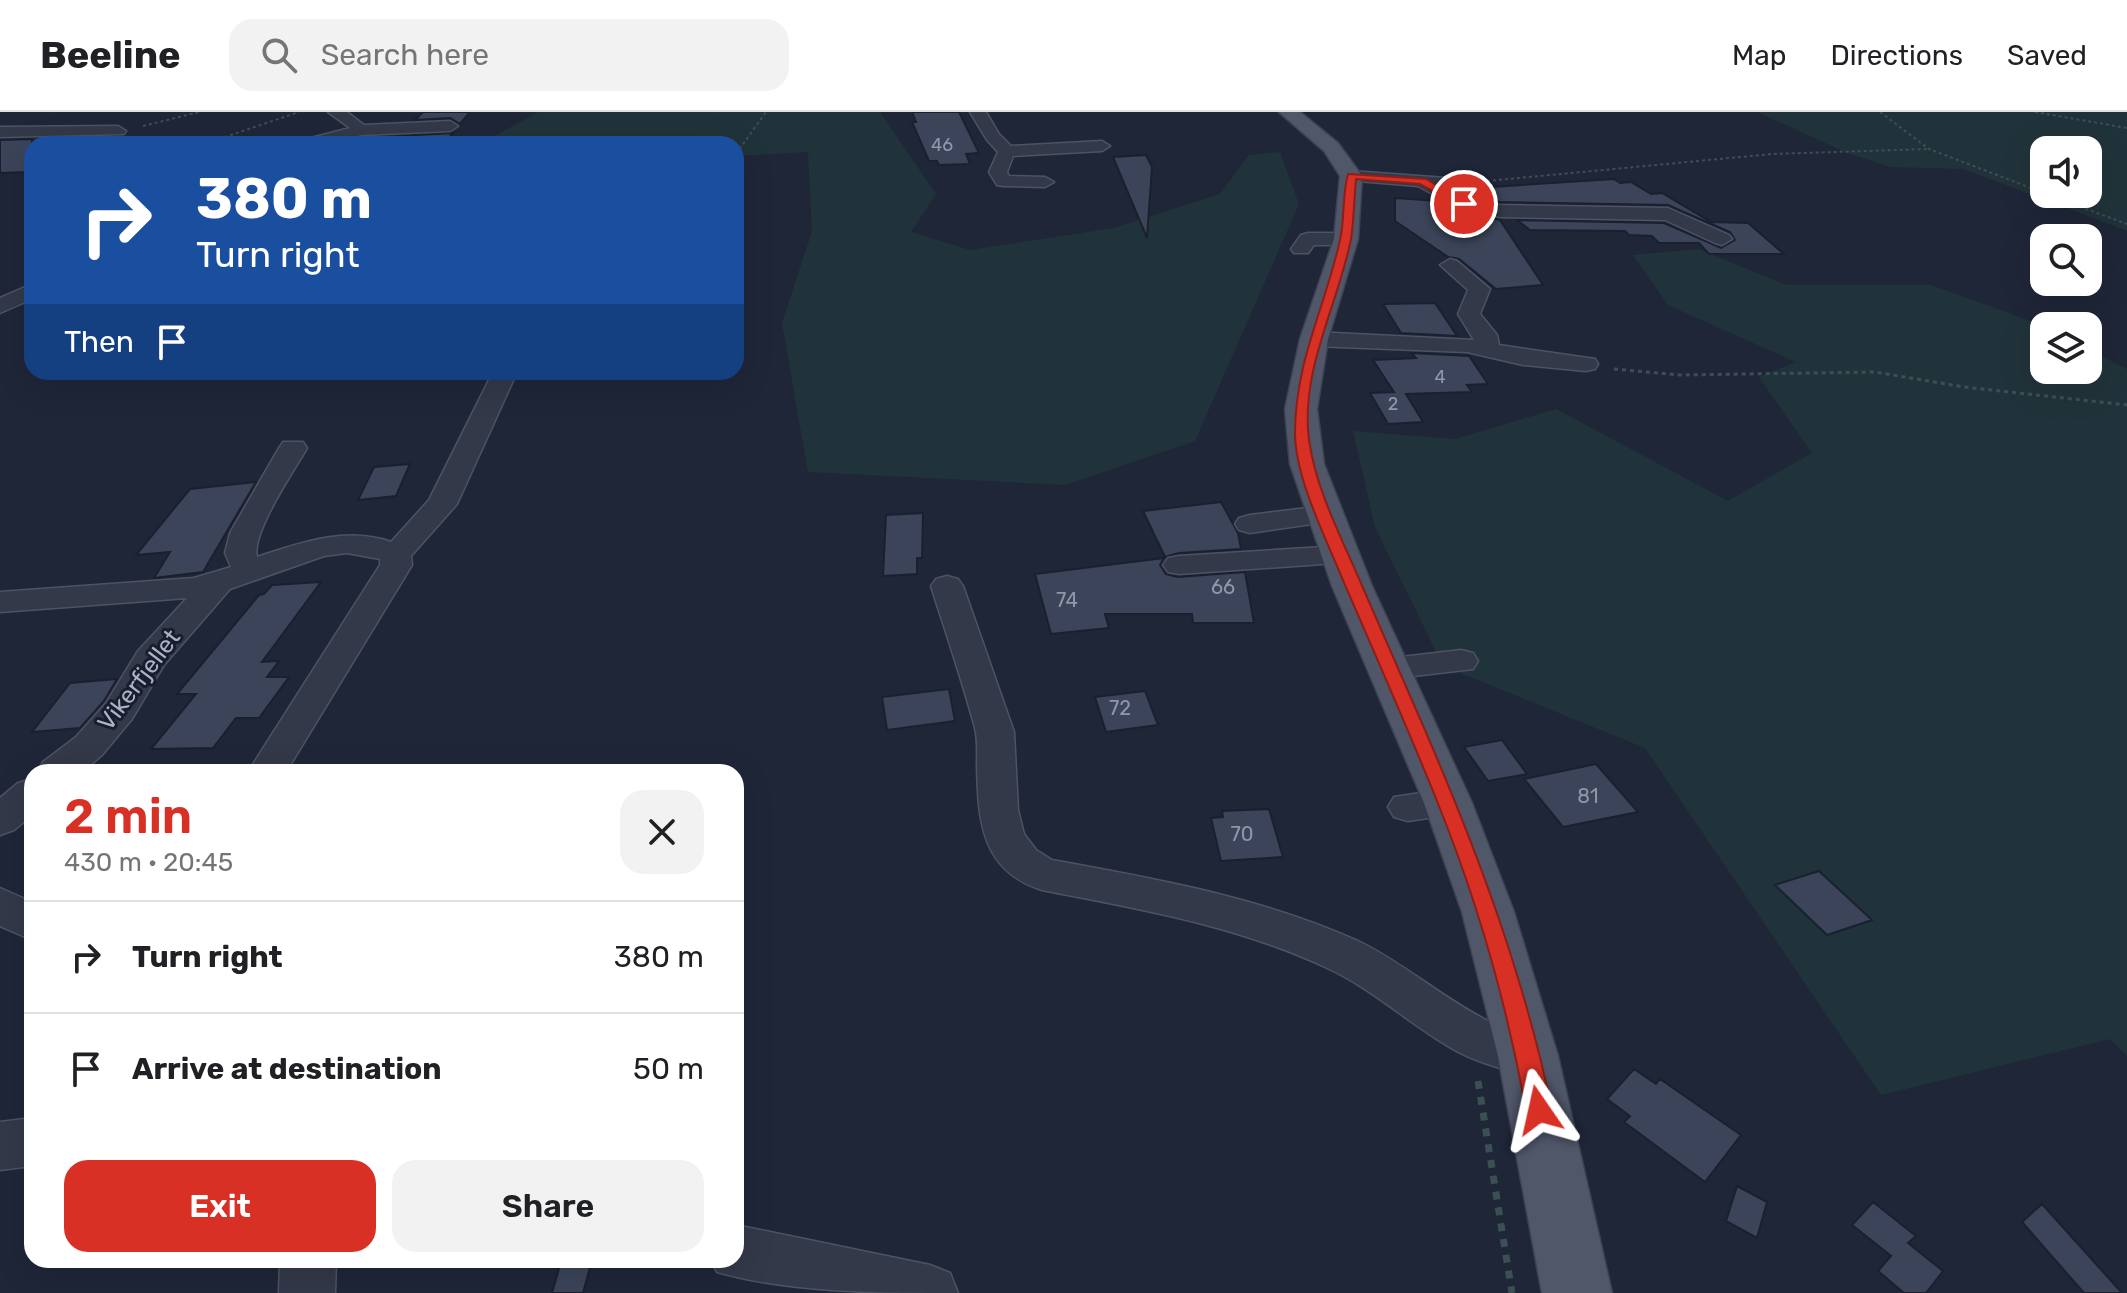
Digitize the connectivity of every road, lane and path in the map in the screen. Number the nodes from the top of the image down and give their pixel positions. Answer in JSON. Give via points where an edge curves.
{"nodes":[{"id":1,"x":199,"y":112,"type":"edge"},
{"id":2,"x":299,"y":112,"type":"edge"},
{"id":3,"x":336,"y":112,"type":"edge"},
{"id":4,"x":766,"y":112,"type":"edge"},
{"id":5,"x":978,"y":112,"type":"edge"},
{"id":6,"x":1288,"y":112,"type":"edge"},
{"id":7,"x":1880,"y":112,"type":"edge"},
{"id":8,"x":2035,"y":112,"type":"edge"},
{"id":9,"x":91,"y":115,"type":"dead end"},
{"id":10,"x":452,"y":119,"type":"edge"},
{"id":11,"x":2127,"y":128,"type":"edge"},
{"id":12,"x":360,"y":130,"type":"junction"},
{"id":13,"x":66,"y":131,"type":"junction"},
{"id":14,"x":118,"y":131,"type":"junction"},
{"id":15,"x":0,"y":132,"type":"edge"},
{"id":16,"x":111,"y":136,"type":"edge"},
{"id":17,"x":228,"y":136,"type":"edge"},
{"id":18,"x":338,"y":136,"type":"edge"},
{"id":19,"x":744,"y":143,"type":"edge"},
{"id":20,"x":1102,"y":146,"type":"dead end"},
{"id":21,"x":1929,"y":149,"type":"junction"},
{"id":22,"x":1007,"y":151,"type":"junction"},
{"id":23,"x":1351,"y":176,"type":"junction"},
{"id":24,"x":1422,"y":181,"type":"junction"},
{"id":25,"x":1045,"y":182,"type":"dead end"},
{"id":26,"x":1477,"y":182,"type":"joint"},
{"id":27,"x":2030,"y":188,"type":"edge"},
{"id":28,"x":2083,"y":208,"type":"edge"},
{"id":29,"x":2127,"y":224,"type":"edge"},
{"id":30,"x":1346,"y":239,"type":"junction"},
{"id":31,"x":1722,"y":239,"type":"dead end"},
{"id":32,"x":1301,"y":249,"type":"dead end"},
{"id":33,"x":1450,"y":265,"type":"dead end"},
{"id":34,"x":24,"y":295,"type":"edge"},
{"id":35,"x":0,"y":306,"type":"edge"},
{"id":36,"x":1314,"y":339,"type":"junction"},
{"id":37,"x":1488,"y":349,"type":"junction"},
{"id":38,"x":1586,"y":364,"type":"joint"},
{"id":39,"x":503,"y":380,"type":"edge"},
{"id":40,"x":2127,"y":405,"type":"edge"},
{"id":41,"x":293,"y":448,"type":"dead end"},
{"id":42,"x":1323,"y":515,"type":"junction"},
{"id":43,"x":1250,"y":524,"type":"dead end"},
{"id":44,"x":396,"y":554,"type":"junction"},
{"id":45,"x":1340,"y":555,"type":"junction"},
{"id":46,"x":1179,"y":565,"type":"dead end"},
{"id":47,"x":232,"y":578,"type":"junction"},
{"id":48,"x":947,"y":586,"type":"dead end"},
{"id":49,"x":0,"y":602,"type":"edge"},
{"id":50,"x":1461,"y":661,"type":"dead end"},
{"id":51,"x":1388,"y":668,"type":"junction"},
{"id":52,"x":67,"y":764,"type":"edge"},
{"id":53,"x":272,"y":764,"type":"edge"},
{"id":54,"x":24,"y":800,"type":"edge"},
{"id":55,"x":0,"y":820,"type":"edge"},
{"id":56,"x":0,"y":905,"type":"edge"},
{"id":57,"x":24,"y":918,"type":"edge"},
{"id":58,"x":1528,"y":1056,"type":"junction"},
{"id":59,"x":24,"y":1143,"type":"edge"},
{"id":60,"x":0,"y":1146,"type":"edge"},
{"id":61,"x":744,"y":1255,"type":"edge"},
{"id":62,"x":308,"y":1268,"type":"edge"},
{"id":63,"x":307,"y":1293,"type":"edge"},
{"id":64,"x":930,"y":1293,"type":"edge"},
{"id":65,"x":1577,"y":1293,"type":"edge"}],
"edges":[{"from":1,"to":14,"type":"path"},
{"from":2,"to":17,"type":"path"},
{"from":3,"to":12,"type":"street"},
{"from":4,"to":19,"type":"path"},
{"from":5,"to":22,"type":"street"},
{"from":6,"to":23,"type":"main road","via":[[1331,147]]},
{"from":7,"to":21,"type":"path"},
{"from":8,"to":11,"type":"path"},
{"from":9,"to":13,"type":"street"},
{"from":10,"to":12,"type":"street","via":[[430,126]]},
{"from":12,"to":18,"type":"street"},
{"from":13,"to":14,"type":"street"},
{"from":13,"to":15,"type":"street"},
{"from":14,"to":16,"type":"street"},
{"from":20,"to":22,"type":"street"},
{"from":21,"to":26,"type":"path","via":[[1772,154]]},
{"from":21,"to":27,"type":"path"},
{"from":22,"to":25,"type":"street","via":[[998,172],[1003,181]]},
{"from":23,"to":24,"type":"street"},
{"from":23,"to":30,"type":"main road"},
{"from":24,"to":26,"type":"street"},
{"from":24,"to":31,"type":"street","via":[[1476,208],[1668,214]]},
{"from":28,"to":29,"type":"path"},
{"from":30,"to":32,"type":"street","via":[[1308,239]]},
{"from":30,"to":36,"type":"main road"},
{"from":33,"to":37,"type":"street","via":[[1479,289],[1469,314],[1485,335]]},
{"from":34,"to":35,"type":"street"},
{"from":36,"to":37,"type":"street"},
{"from":36,"to":42,"type":"main road","via":[[1301,409],[1302,436]]},
{"from":37,"to":38,"type":"street"},
{"from":38,"to":40,"type":"path","via":[[1647,374],[1875,372]]},
{"from":39,"to":44,"type":"street","via":[[442,504]]},
{"from":41,"to":47,"type":"street","via":[[245,533]]},
{"from":42,"to":43,"type":"street"},
{"from":42,"to":45,"type":"main road"},
{"from":44,"to":47,"type":"street","via":[[361,543],[303,553]]},
{"from":44,"to":53,"type":"street","via":[[396,565]]},
{"from":45,"to":46,"type":"street"},
{"from":45,"to":51,"type":"main road"},
{"from":47,"to":49,"type":"street","via":[[163,591]]},
{"from":47,"to":52,"type":"street","name":"Vikerfjellet","via":[[150,659],[119,711]]},
{"from":48,"to":58,"type":"street","via":[[995,732],[998,810],[1005,838],[1021,861],[1042,874],[1194,903],[1341,954],[1472,1036]]},
{"from":50,"to":51,"type":"street"},
{"from":51,"to":58,"type":"main road","via":[[1428,805],[1488,912]]},
{"from":54,"to":55,"type":"street"},
{"from":56,"to":57,"type":"street"},
{"from":58,"to":65,"type":"main road"},
{"from":59,"to":60,"type":"street"},
{"from":61,"to":64,"type":"street"},
{"from":62,"to":63,"type":"street"}]}
